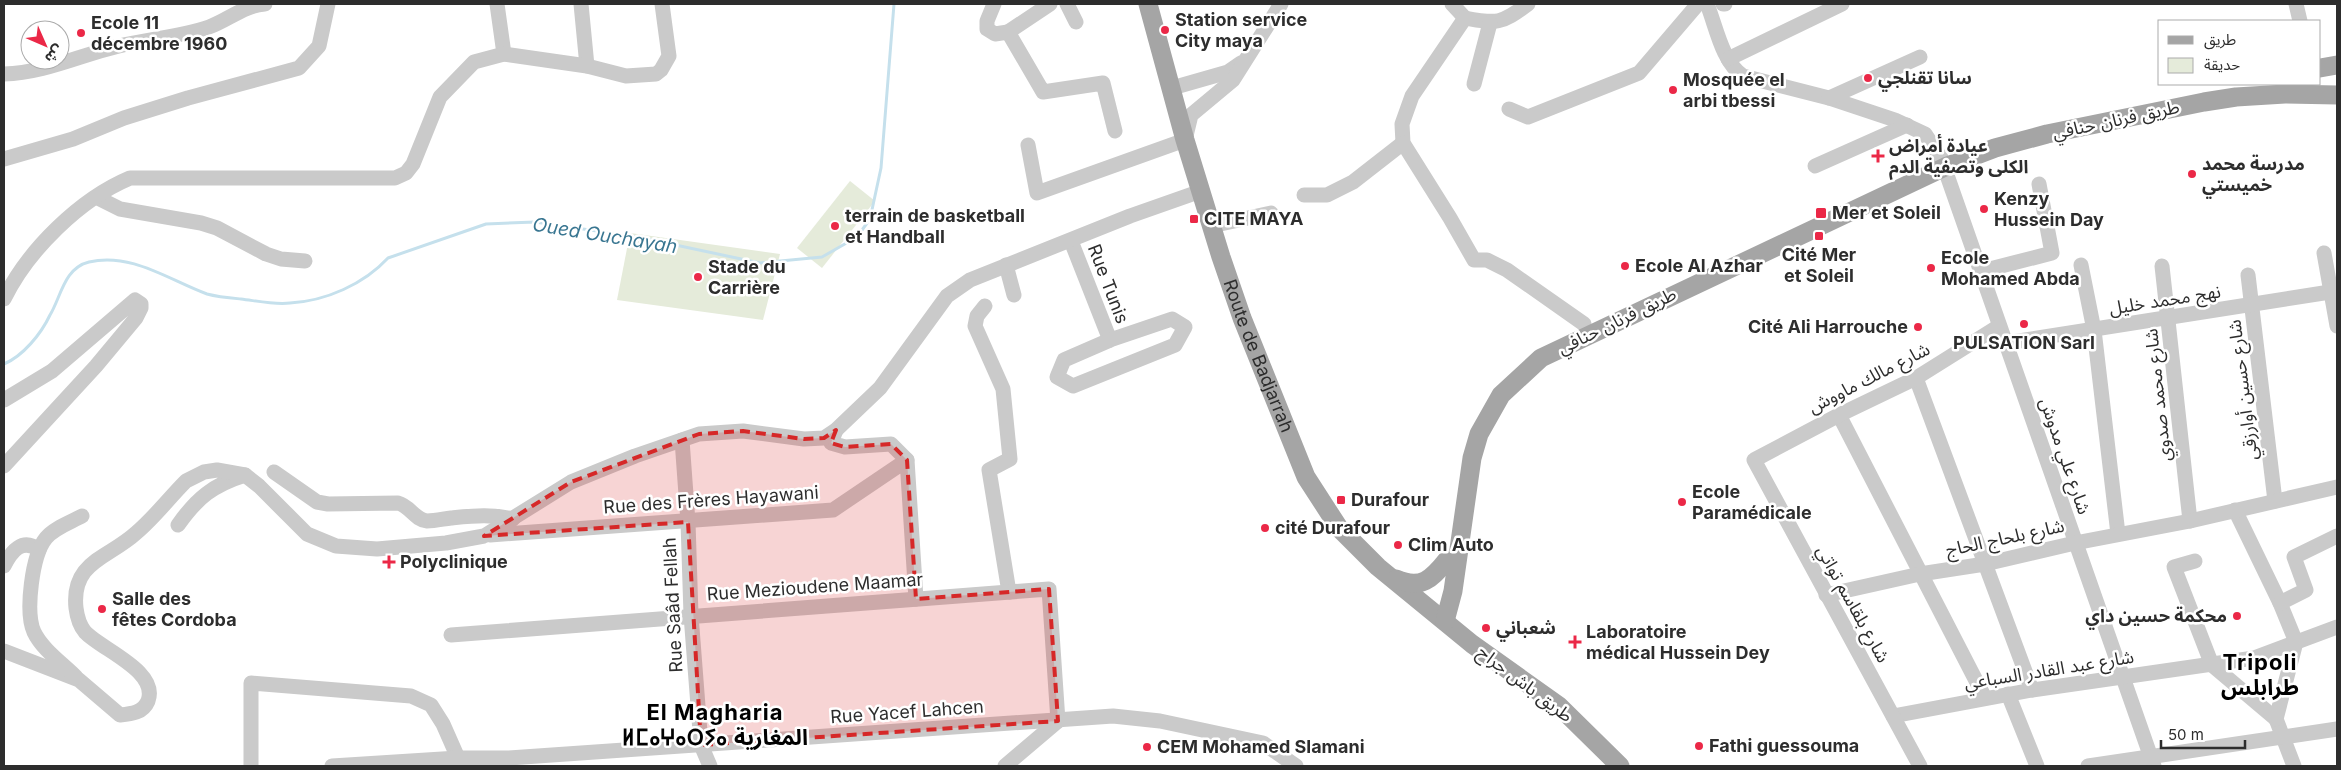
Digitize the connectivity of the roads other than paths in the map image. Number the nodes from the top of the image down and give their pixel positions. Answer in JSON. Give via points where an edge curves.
{"nodes":[{"id":1,"x":258,"y":4,"type":"edge"},
{"id":2,"x":328,"y":4,"type":"edge"},
{"id":3,"x":497,"y":4,"type":"edge"},
{"id":4,"x":581,"y":4,"type":"edge"},
{"id":5,"x":662,"y":4,"type":"edge"},
{"id":6,"x":994,"y":4,"type":"edge"},
{"id":7,"x":1050,"y":4,"type":"edge"},
{"id":8,"x":1068,"y":4,"type":"edge"},
{"id":9,"x":1148,"y":4,"type":"edge"},
{"id":10,"x":1282,"y":4,"type":"edge"},
{"id":11,"x":1452,"y":4,"type":"edge"},
{"id":12,"x":1528,"y":4,"type":"edge"},
{"id":13,"x":1698,"y":4,"type":"edge"},
{"id":14,"x":1707,"y":4,"type":"edge"},
{"id":15,"x":1842,"y":4,"type":"edge"},
{"id":16,"x":2296,"y":4,"type":"edge"},
{"id":17,"x":1465,"y":18,"type":"junction"},
{"id":18,"x":2300,"y":20,"type":"edge"},
{"id":19,"x":1076,"y":22,"type":"dead end"},
{"id":20,"x":1490,"y":22,"type":"junction"},
{"id":21,"x":1008,"y":32,"type":"junction"},
{"id":22,"x":504,"y":54,"type":"junction"},
{"id":23,"x":1920,"y":57,"type":"dead end"},
{"id":24,"x":1728,"y":59,"type":"junction"},
{"id":25,"x":1244,"y":61,"type":"junction"},
{"id":26,"x":2337,"y":64,"type":"edge"},
{"id":27,"x":587,"y":66,"type":"junction"},
{"id":28,"x":2321,"y":68,"type":"edge"},
{"id":29,"x":4,"y":74,"type":"edge"},
{"id":30,"x":1474,"y":84,"type":"dead end"},
{"id":31,"x":2236,"y":85,"type":"edge"},
{"id":32,"x":1172,"y":88,"type":"junction"},
{"id":33,"x":2315,"y":89,"type":"edge"},
{"id":34,"x":2337,"y":96,"type":"edge"},
{"id":35,"x":1829,"y":98,"type":"junction"},
{"id":36,"x":1509,"y":108,"type":"dead end"},
{"id":37,"x":1907,"y":125,"type":"junction"},
{"id":38,"x":1115,"y":131,"type":"dead end"},
{"id":39,"x":1186,"y":140,"type":"junction"},
{"id":40,"x":1403,"y":143,"type":"junction"},
{"id":41,"x":1028,"y":145,"type":"dead end"},
{"id":42,"x":4,"y":159,"type":"edge"},
{"id":43,"x":1943,"y":162,"type":"junction"},
{"id":44,"x":1815,"y":166,"type":"dead end"},
{"id":45,"x":2039,"y":184,"type":"dead end"},
{"id":46,"x":1201,"y":191,"type":"junction"},
{"id":47,"x":1304,"y":195,"type":"dead end"},
{"id":48,"x":96,"y":196,"type":"junction"},
{"id":49,"x":1271,"y":213,"type":"dead end"},
{"id":50,"x":1211,"y":226,"type":"junction"},
{"id":51,"x":1071,"y":240,"type":"junction"},
{"id":52,"x":2324,"y":253,"type":"dead end"},
{"id":53,"x":305,"y":261,"type":"dead end"},
{"id":54,"x":1006,"y":265,"type":"junction"},
{"id":55,"x":2081,"y":265,"type":"dead end"},
{"id":56,"x":2162,"y":266,"type":"dead end"},
{"id":57,"x":1982,"y":271,"type":"junction"},
{"id":58,"x":2248,"y":275,"type":"dead end"},
{"id":59,"x":2334,"y":290,"type":"edge"},
{"id":60,"x":1014,"y":295,"type":"dead end"},
{"id":61,"x":4,"y":300,"type":"edge"},
{"id":62,"x":985,"y":306,"type":"dead end"},
{"id":63,"x":2252,"y":306,"type":"junction"},
{"id":64,"x":2168,"y":318,"type":"junction"},
{"id":65,"x":1584,"y":324,"type":"junction"},
{"id":66,"x":2000,"y":326,"type":"junction"},
{"id":67,"x":2337,"y":326,"type":"edge"},
{"id":68,"x":2094,"y":330,"type":"junction"},
{"id":69,"x":1110,"y":340,"type":"junction"},
{"id":70,"x":2006,"y":343,"type":"junction"},
{"id":71,"x":1916,"y":378,"type":"junction"},
{"id":72,"x":4,"y":400,"type":"edge"},
{"id":73,"x":1839,"y":415,"type":"junction"},
{"id":74,"x":836,"y":430,"type":"junction"},
{"id":75,"x":682,"y":440,"type":"junction"},
{"id":76,"x":907,"y":460,"type":"junction"},
{"id":77,"x":1754,"y":460,"type":"joint"},
{"id":78,"x":4,"y":466,"type":"edge"},
{"id":79,"x":274,"y":472,"type":"dead end"},
{"id":80,"x":245,"y":476,"type":"junction"},
{"id":81,"x":2337,"y":487,"type":"edge"},
{"id":82,"x":2275,"y":501,"type":"junction"},
{"id":83,"x":2235,"y":510,"type":"junction"},
{"id":84,"x":82,"y":516,"type":"dead end"},
{"id":85,"x":513,"y":519,"type":"junction"},
{"id":86,"x":2190,"y":521,"type":"junction"},
{"id":87,"x":688,"y":522,"type":"junction"},
{"id":88,"x":178,"y":525,"type":"dead end"},
{"id":89,"x":2118,"y":534,"type":"junction"},
{"id":90,"x":484,"y":536,"type":"junction"},
{"id":91,"x":2337,"y":536,"type":"edge"},
{"id":92,"x":2075,"y":543,"type":"junction"},
{"id":93,"x":39,"y":550,"type":"junction"},
{"id":94,"x":1447,"y":560,"type":"junction"},
{"id":95,"x":2195,"y":561,"type":"dead end"},
{"id":96,"x":1985,"y":564,"type":"junction"},
{"id":97,"x":4,"y":566,"type":"edge"},
{"id":98,"x":1386,"y":574,"type":"junction"},
{"id":99,"x":1920,"y":574,"type":"junction"},
{"id":100,"x":1009,"y":592,"type":"junction"},
{"id":101,"x":1826,"y":595,"type":"junction"},
{"id":102,"x":916,"y":599,"type":"junction"},
{"id":103,"x":2280,"y":603,"type":"junction"},
{"id":104,"x":691,"y":615,"type":"junction"},
{"id":105,"x":2337,"y":627,"type":"edge"},
{"id":106,"x":1453,"y":628,"type":"junction"},
{"id":107,"x":451,"y":634,"type":"dead end"},
{"id":108,"x":2296,"y":642,"type":"junction"},
{"id":109,"x":4,"y":645,"type":"edge"},
{"id":110,"x":4,"y":651,"type":"edge"},
{"id":111,"x":37,"y":658,"type":"dead end"},
{"id":112,"x":2212,"y":665,"type":"junction"},
{"id":113,"x":2124,"y":676,"type":"junction"},
{"id":114,"x":78,"y":680,"type":"junction"},
{"id":115,"x":2032,"y":690,"type":"junction"},
{"id":116,"x":2008,"y":694,"type":"junction"},
{"id":117,"x":1985,"y":698,"type":"junction"},
{"id":118,"x":1893,"y":716,"type":"junction"},
{"id":119,"x":2276,"y":719,"type":"junction"},
{"id":120,"x":1058,"y":721,"type":"junction"},
{"id":121,"x":2337,"y":729,"type":"edge"},
{"id":122,"x":2282,"y":738,"type":"junction"},
{"id":123,"x":701,"y":745,"type":"junction"},
{"id":124,"x":2152,"y":761,"type":"edge"},
{"id":125,"x":455,"y":762,"type":"edge"},
{"id":126,"x":509,"y":762,"type":"edge"},
{"id":127,"x":251,"y":766,"type":"edge"},
{"id":128,"x":332,"y":766,"type":"edge"},
{"id":129,"x":710,"y":766,"type":"edge"},
{"id":130,"x":1006,"y":766,"type":"edge"},
{"id":131,"x":1296,"y":766,"type":"edge"},
{"id":132,"x":1620,"y":766,"type":"edge"},
{"id":133,"x":1920,"y":766,"type":"edge"},
{"id":134,"x":2037,"y":766,"type":"edge"},
{"id":135,"x":2088,"y":766,"type":"edge"},
{"id":136,"x":2294,"y":766,"type":"edge"}],
"edges":[{"from":1,"to":29,"type":"street","via":[[210,26],[176,36],[119,46],[41,70]]},
{"from":2,"to":42,"type":"street","via":[[319,46],[299,68],[188,98],[124,118],[73,139]]},
{"from":3,"to":22,"type":"street"},
{"from":4,"to":27,"type":"street"},
{"from":5,"to":27,"type":"street","via":[[669,56],[661,70],[656,74],[626,76]]},
{"from":6,"to":21,"type":"street","via":[[987,29],[995,34]]},
{"from":7,"to":21,"type":"street"},
{"from":8,"to":19,"type":"street"},
{"from":9,"to":32,"type":"main road","name":"Route de Badjarrah"},
{"from":10,"to":25,"type":"street"},
{"from":11,"to":17,"type":"street"},
{"from":12,"to":20,"type":"street","via":[[1508,19]]},
{"from":13,"to":36,"type":"street","via":[[1639,73],[1528,117]]},
{"from":14,"to":24,"type":"street"},
{"from":15,"to":24,"type":"street"},
{"from":16,"to":18,"type":"street"},
{"from":17,"to":20,"type":"street"},
{"from":17,"to":40,"type":"street","via":[[1412,96],[1402,124]]},
{"from":20,"to":30,"type":"street"},
{"from":21,"to":38,"type":"street","via":[[1043,92],[1103,83]]},
{"from":22,"to":27,"type":"street"},
{"from":22,"to":48,"type":"street","via":[[474,62],[440,97],[413,164],[395,178],[130,178]]},
{"from":23,"to":35,"type":"street"},
{"from":24,"to":35,"type":"street","via":[[1743,76]]},
{"from":25,"to":32,"type":"street","via":[[1228,72]]},
{"from":25,"to":39,"type":"street","via":[[1233,80],[1191,115]]},
{"from":26,"to":28,"type":"main road"},
{"from":31,"to":43,"type":"main road","name":"طريق فرنان حنافي","via":[[2040,126],[1988,140]]},
{"from":32,"to":39,"type":"main road","name":"Route de Badjarrah"},
{"from":33,"to":34,"type":"main road","name":"طريق فرنان حنافي"},
{"from":33,"to":43,"type":"main road","name":"طريق فرنان حنافي","via":[[2204,102],[2047,134]]},
{"from":35,"to":37,"type":"street"},
{"from":37,"to":43,"type":"street","via":[[1925,134]]},
{"from":37,"to":44,"type":"street"},
{"from":39,"to":41,"type":"street","via":[[1037,193]]},
{"from":39,"to":46,"type":"main road","name":"Route de Badjarrah"},
{"from":40,"to":47,"type":"street","via":[[1353,182],[1327,195]]},
{"from":40,"to":65,"type":"street","via":[[1474,260],[1487,260],[1507,270]]},
{"from":43,"to":57,"type":"street","name":"شارع علي مدوش","via":[[1950,189]]},
{"from":43,"to":65,"type":"main road","name":"طريق فرنان حنافي"},
{"from":43,"to":106,"type":"main road","name":"طريق فرنان حنافي","via":[[1556,350],[1526,370],[1501,395],[1479,434],[1472,458],[1453,591]]},
{"from":45,"to":57,"type":"street","via":[[2052,253]]},
{"from":46,"to":50,"type":"main road","name":"Route de Badjarrah"},
{"from":46,"to":51,"type":"street"},
{"from":48,"to":53,"type":"street","via":[[120,209],[201,223],[266,254]]},
{"from":48,"to":61,"type":"street","via":[[46,238],[27,261]]},
{"from":49,"to":50,"type":"street"},
{"from":50,"to":98,"type":"main road","name":"Route de Badjarrah","via":[[1242,318],[1306,477],[1339,528]]},
{"from":51,"to":54,"type":"street"},
{"from":51,"to":69,"type":"street","name":"Rue Tunis"},
{"from":52,"to":59,"type":"street"},
{"from":54,"to":60,"type":"street"},
{"from":54,"to":74,"type":"street","via":[[970,280],[947,296],[891,375]]},
{"from":55,"to":68,"type":"street"},
{"from":56,"to":64,"type":"street","name":"شارع محمد صدوي"},
{"from":57,"to":66,"type":"street","name":"شارع علي مدوش"},
{"from":58,"to":63,"type":"street","name":"شارع حسين أوارزقي"},
{"from":59,"to":63,"type":"street","name":"نهج محمد خليل"},
{"from":59,"to":67,"type":"street"},
{"from":62,"to":100,"type":"street","via":[[975,326],[1003,389],[1010,459],[989,470]]},
{"from":63,"to":64,"type":"street","name":"نهج محمد خليل"},
{"from":63,"to":82,"type":"street","name":"شارع حسين أوارزقي"},
{"from":64,"to":68,"type":"street","name":"نهج محمد خليل"},
{"from":64,"to":86,"type":"street","name":"شارع محمد صدوي"},
{"from":65,"to":94,"type":"main road","name":"طريق فرنان حنافي","via":[[1531,353],[1501,381],[1481,408],[1464,450]]},
{"from":66,"to":70,"type":"street","name":"شارع علي مدوش"},
{"from":66,"to":71,"type":"street","name":"شارع مالك ماووش"},
{"from":68,"to":70,"type":"street","name":"نهج محمد خليل"},
{"from":68,"to":89,"type":"street"},
{"from":69,"to":69,"type":"street","via":[[1064,360],[1057,377],[1073,386],[1176,345],[1185,327],[1172,319]]},
{"from":70,"to":92,"type":"street","name":"شارع علي مدوش"},
{"from":71,"to":73,"type":"street","name":"شارع مالك ماووش"},
{"from":71,"to":96,"type":"street"},
{"from":72,"to":78,"type":"street","via":[[52,371],[135,300],[141,304],[140,314],[108,353]]},
{"from":73,"to":77,"type":"street","name":"شارع مالك ماووش"},
{"from":73,"to":99,"type":"street"},
{"from":74,"to":75,"type":"street","via":[[824,438],[804,439],[743,431],[700,434]]},
{"from":74,"to":76,"type":"street","via":[[831,443],[845,447],[891,444]]},
{"from":75,"to":85,"type":"street","via":[[571,482]]},
{"from":75,"to":87,"type":"street","name":"Rue Saâd Fellah"},
{"from":76,"to":87,"type":"street","name":"Rue des Frères Hayawani","via":[[832,510]]},
{"from":76,"to":102,"type":"street"},
{"from":77,"to":101,"type":"street","name":"شارع بلقاسم تواتي"},
{"from":79,"to":85,"type":"street","via":[[317,502],[398,503],[426,521],[479,515]]},
{"from":80,"to":88,"type":"street","via":[[227,480],[202,496]]},
{"from":80,"to":90,"type":"street","via":[[307,534],[336,546],[377,549]]},
{"from":80,"to":114,"type":"street","via":[[217,470],[186,481],[134,535],[86,569],[76,588],[78,619],[84,631],[147,681],[149,697],[146,707],[134,714],[120,715]]},
{"from":81,"to":82,"type":"street","name":"شارع بلحاج الحاج"},
{"from":82,"to":83,"type":"street","name":"شارع بلحاج الحاج"},
{"from":83,"to":86,"type":"street","name":"شارع بلحاج الحاج"},
{"from":83,"to":103,"type":"street"},
{"from":84,"to":93,"type":"street","via":[[50,534]]},
{"from":85,"to":90,"type":"street"},
{"from":86,"to":89,"type":"street","name":"شارع بلحاج الحاج"},
{"from":87,"to":90,"type":"street","name":"Rue des Frères Hayawani"},
{"from":87,"to":104,"type":"street","name":"Rue Saâd Fellah"},
{"from":89,"to":92,"type":"street","name":"شارع بلحاج الحاج"},
{"from":91,"to":103,"type":"street","via":[[2294,556],[2306,590]]},
{"from":92,"to":96,"type":"street","name":"شارع بلحاج الحاج"},
{"from":92,"to":113,"type":"street","name":"شارع علي مدوش"},
{"from":93,"to":97,"type":"street","via":[[22,545],[11,551]]},
{"from":93,"to":114,"type":"street","via":[[33,574],[30,621],[41,642]]},
{"from":94,"to":98,"type":"main road","via":[[1435,576],[1420,584],[1406,583]]},
{"from":94,"to":106,"type":"main road","name":"طريق فرنان حنافي"},
{"from":95,"to":112,"type":"street","via":[[2174,567]]},
{"from":96,"to":99,"type":"street","name":"شارع بلحاج الحاج"},
{"from":96,"to":115,"type":"street"},
{"from":98,"to":106,"type":"main road","name":"Route de Badjarrah"},
{"from":99,"to":101,"type":"street","name":"شارع بلحاج الحاج"},
{"from":99,"to":117,"type":"street"},
{"from":100,"to":102,"type":"street","name":"Rue Mezioudene Maamar"},
{"from":100,"to":120,"type":"street","name":"Rue Mezioudene Maamar","via":[[1049,589]]},
{"from":101,"to":118,"type":"street","name":"شارع بلقاسم تواتي"},
{"from":102,"to":104,"type":"street","name":"Rue Mezioudene Maamar"},
{"from":103,"to":108,"type":"street"},
{"from":104,"to":107,"type":"street","name":"Rue Mezioudene Maamar"},
{"from":104,"to":123,"type":"street","name":"Rue Saâd Fellah"},
{"from":105,"to":108,"type":"street","name":"شارع عبد القادر السباعي"},
{"from":106,"to":132,"type":"main road","name":"طريق باش جراح","via":[[1559,706]]},
{"from":108,"to":112,"type":"street","name":"شارع عبد القادر السباعي","via":[[2254,658]]},
{"from":108,"to":119,"type":"street"},
{"from":109,"to":111,"type":"street"},
{"from":110,"to":114,"type":"street"},
{"from":112,"to":113,"type":"street","name":"شارع عبد القادر السباعي"},
{"from":112,"to":119,"type":"street"},
{"from":113,"to":115,"type":"street","name":"شارع عبد القادر السباعي"},
{"from":113,"to":124,"type":"street","name":"شارع علي مدوش"},
{"from":115,"to":116,"type":"street","name":"شارع عبد القادر السباعي"},
{"from":116,"to":117,"type":"street","name":"شارع عبد القادر السباعي"},
{"from":116,"to":134,"type":"street"},
{"from":117,"to":118,"type":"street","name":"شارع عبد القادر السباعي"},
{"from":118,"to":133,"type":"street","name":"شارع بلقاسم تواتي"},
{"from":119,"to":122,"type":"street"},
{"from":120,"to":123,"type":"street","name":"Rue Yacef Lahcen"},
{"from":120,"to":130,"type":"street"},
{"from":120,"to":131,"type":"street","name":"Rue Yacef Lahcen","via":[[1113,716],[1160,721],[1263,744]]},
{"from":121,"to":122,"type":"street"},
{"from":122,"to":124,"type":"street"},
{"from":122,"to":136,"type":"street"},
{"from":123,"to":126,"type":"street","name":"Rue Yacef Lahcen"},
{"from":123,"to":129,"type":"street","name":"Rue Saâd Fellah"},
{"from":124,"to":135,"type":"street"},
{"from":125,"to":126,"type":"street","name":"Rue Yacef Lahcen"},
{"from":125,"to":127,"type":"street","via":[[443,724],[431,705],[411,696],[251,683]]},
{"from":125,"to":128,"type":"street","name":"Rue Yacef Lahcen"}]}
